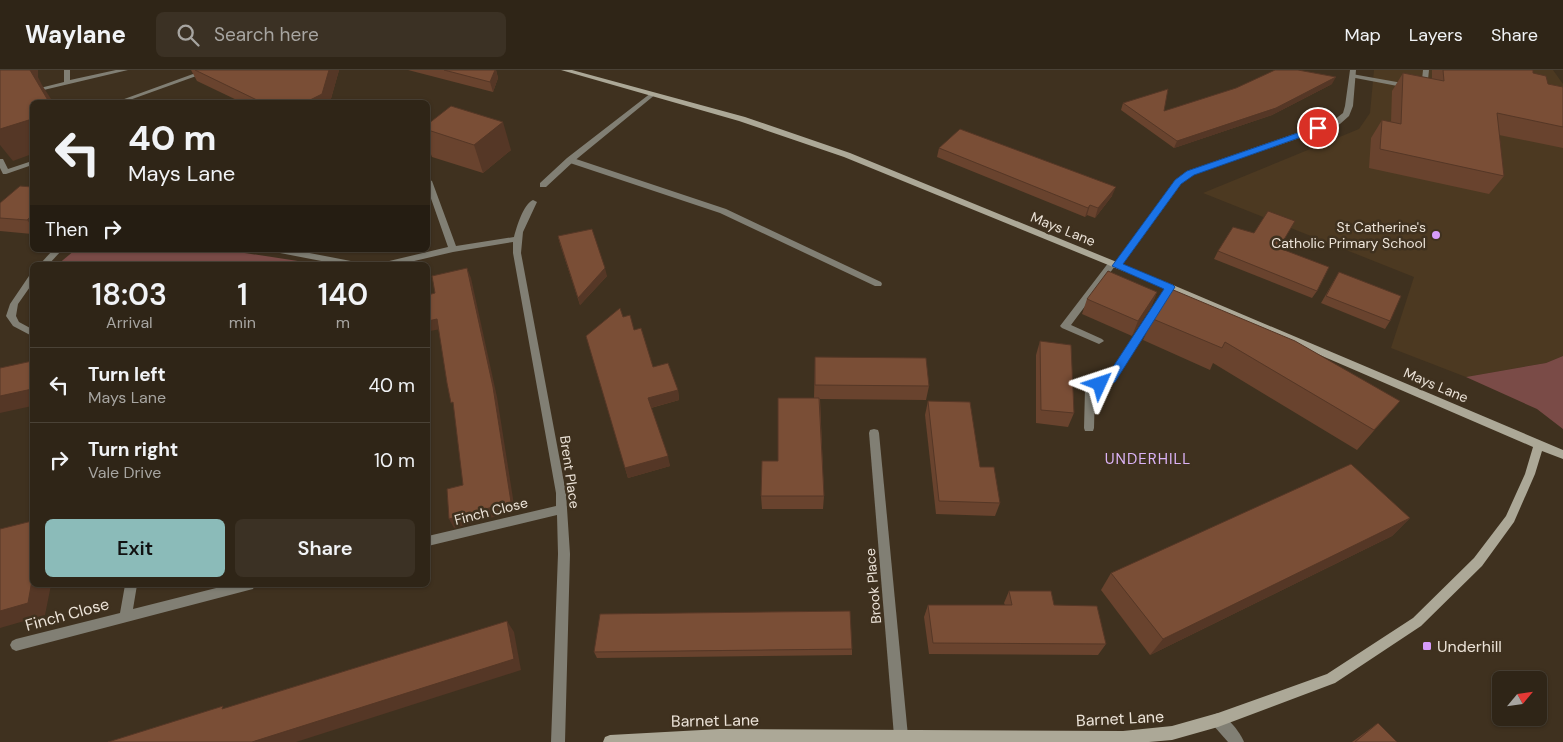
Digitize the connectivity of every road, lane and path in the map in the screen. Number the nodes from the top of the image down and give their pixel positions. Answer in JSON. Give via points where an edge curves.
{"nodes":[{"id":1,"x":67,"y":70,"type":"edge"},
{"id":2,"x":125,"y":70,"type":"edge"},
{"id":3,"x":210,"y":70,"type":"edge"},
{"id":4,"x":564,"y":70,"type":"edge"},
{"id":5,"x":1426,"y":70,"type":"edge"},
{"id":6,"x":1353,"y":73,"type":"edge"},
{"id":7,"x":67,"y":83,"type":"junction"},
{"id":8,"x":19,"y":94,"type":"edge"},
{"id":9,"x":653,"y":94,"type":"junction"},
{"id":10,"x":125,"y":100,"type":"edge"},
{"id":11,"x":570,"y":160,"type":"junction"},
{"id":12,"x":0,"y":161,"type":"edge"},
{"id":13,"x":30,"y":164,"type":"edge"},
{"id":14,"x":543,"y":185,"type":"dead end"},
{"id":15,"x":430,"y":186,"type":"edge"},
{"id":16,"x":532,"y":202,"type":"dead end"},
{"id":17,"x":516,"y":239,"type":"junction"},
{"id":18,"x":453,"y":249,"type":"junction"},
{"id":19,"x":56,"y":252,"type":"edge"},
{"id":20,"x":290,"y":252,"type":"edge"},
{"id":21,"x":46,"y":262,"type":"edge"},
{"id":22,"x":341,"y":262,"type":"edge"},
{"id":23,"x":397,"y":262,"type":"edge"},
{"id":24,"x":1115,"y":265,"type":"junction"},
{"id":25,"x":30,"y":281,"type":"edge"},
{"id":26,"x":878,"y":284,"type":"dead end"},
{"id":27,"x":1170,"y":287,"type":"junction"},
{"id":28,"x":30,"y":332,"type":"edge"},
{"id":29,"x":1099,"y":342,"type":"dead end"},
{"id":30,"x":1089,"y":428,"type":"dead end"},
{"id":31,"x":874,"y":433,"type":"dead end"},
{"id":32,"x":1539,"y":445,"type":"junction"},
{"id":33,"x":1563,"y":455,"type":"edge"},
{"id":34,"x":561,"y":509,"type":"junction"},
{"id":35,"x":430,"y":542,"type":"edge"},
{"id":36,"x":131,"y":587,"type":"edge"},
{"id":37,"x":241,"y":587,"type":"edge"},
{"id":38,"x":126,"y":615,"type":"junction"},
{"id":39,"x":16,"y":645,"type":"dead end"},
{"id":40,"x":1218,"y":720,"type":"junction"},
{"id":41,"x":901,"y":739,"type":"edge"},
{"id":42,"x":558,"y":742,"type":"edge"},
{"id":43,"x":610,"y":742,"type":"edge"},
{"id":44,"x":1237,"y":742,"type":"edge"}],
"edges":[{"from":1,"to":7,"type":"street"},
{"from":2,"to":7,"type":"street"},
{"from":3,"to":10,"type":"street"},
{"from":4,"to":9,"type":"street","name":"Mays Lane"},
{"from":5,"to":6,"type":"street","via":[[1424,89]]},
{"from":6,"to":24,"type":"street","via":[[1346,114],[1337,122],[1190,173],[1178,182]]},
{"from":7,"to":8,"type":"street"},
{"from":9,"to":11,"type":"street"},
{"from":9,"to":24,"type":"street","name":"Mays Lane","via":[[802,139]]},
{"from":11,"to":14,"type":"street"},
{"from":11,"to":26,"type":"street","via":[[723,211]]},
{"from":12,"to":13,"type":"street","via":[[6,172]]},
{"from":15,"to":18,"type":"street"},
{"from":16,"to":17,"type":"street","name":"Brent Place"},
{"from":17,"to":18,"type":"street"},
{"from":17,"to":34,"type":"street","name":"Brent Place","via":[[518,267],[561,493]]},
{"from":18,"to":23,"type":"street"},
{"from":19,"to":21,"type":"street"},
{"from":20,"to":22,"type":"street"},
{"from":24,"to":27,"type":"street","name":"Mays Lane"},
{"from":24,"to":29,"type":"street","via":[[1065,326]]},
{"from":25,"to":28,"type":"street","via":[[14,304],[11,316],[16,324]]},
{"from":27,"to":30,"type":"street","via":[[1111,379],[1090,389]]},
{"from":27,"to":32,"type":"street","name":"Mays Lane"},
{"from":31,"to":41,"type":"street","name":"Brook Place"},
{"from":32,"to":33,"type":"street"},
{"from":32,"to":40,"type":"street","name":"Barnet Lane","via":[[1510,518],[1478,562],[1417,622],[1331,679]]},
{"from":34,"to":35,"type":"street","name":"Finch Close"},
{"from":34,"to":42,"type":"street","name":"Brent Place","via":[[564,554]]},
{"from":36,"to":38,"type":"street","name":"Finch Close"},
{"from":37,"to":38,"type":"street","name":"Finch Close"},
{"from":38,"to":39,"type":"street","name":"Finch Close"},
{"from":40,"to":41,"type":"street","name":"Barnet Lane","via":[[1172,733],[1123,738]]},
{"from":40,"to":44,"type":"street"},
{"from":41,"to":43,"type":"street","name":"Barnet Lane","via":[[720,736]]}]}
